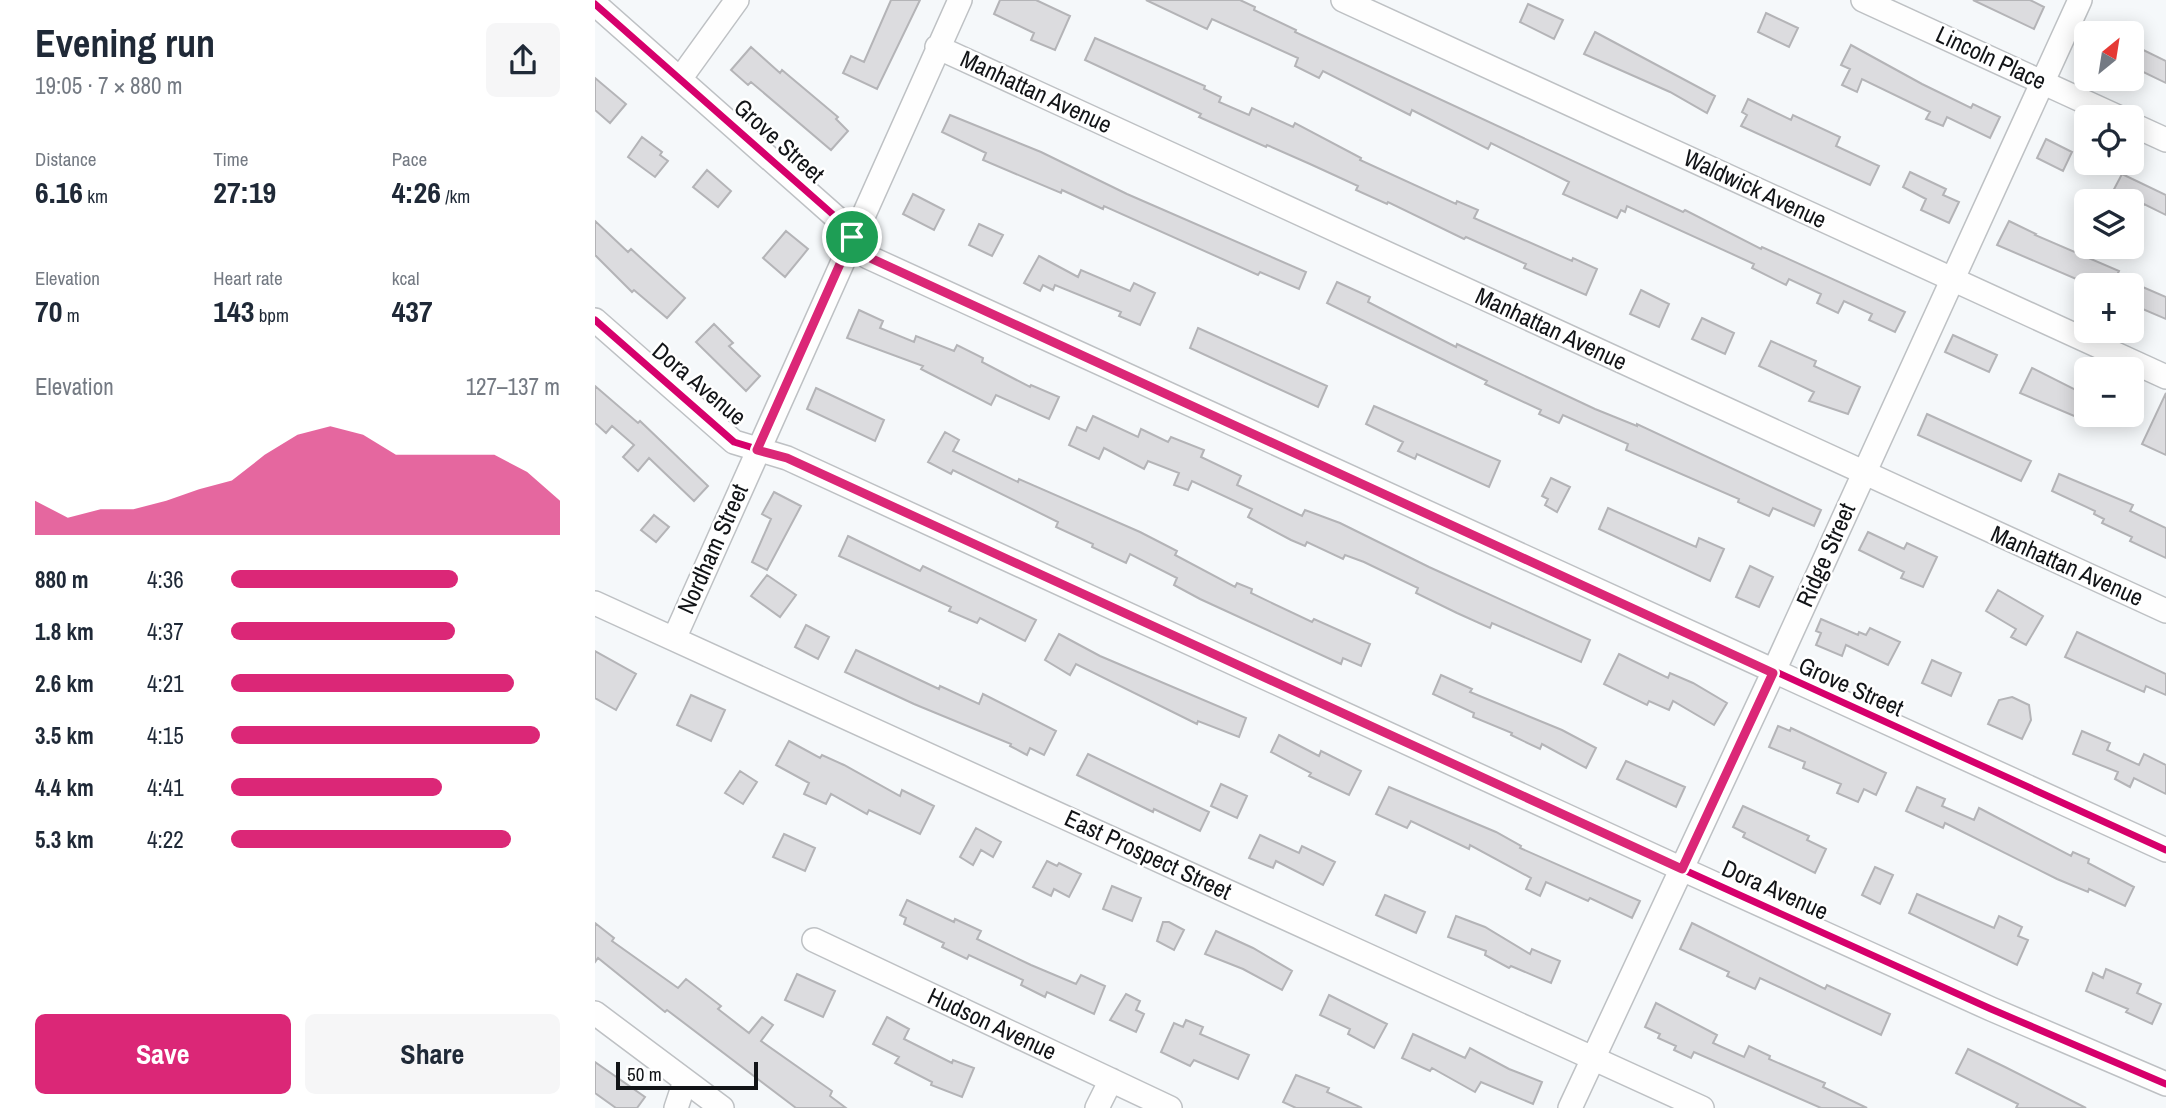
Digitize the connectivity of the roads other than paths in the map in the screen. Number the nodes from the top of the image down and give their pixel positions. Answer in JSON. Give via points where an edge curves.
{"nodes":[{"id":1,"x":737,"y":0,"type":"edge"},
{"id":2,"x":960,"y":0,"type":"edge"},
{"id":3,"x":1343,"y":0,"type":"edge"},
{"id":4,"x":1863,"y":0,"type":"edge"},
{"id":5,"x":2080,"y":0,"type":"edge"},
{"id":6,"x":595,"y":4,"type":"edge"},
{"id":7,"x":937,"y":47,"type":"junction"},
{"id":8,"x":680,"y":79,"type":"junction"},
{"id":9,"x":2042,"y":82,"type":"junction"},
{"id":10,"x":2092,"y":105,"type":"edge"},
{"id":11,"x":2144,"y":130,"type":"edge"},
{"id":12,"x":2166,"y":140,"type":"edge"},
{"id":13,"x":852,"y":237,"type":"junction"},
{"id":14,"x":1951,"y":279,"type":"junction"},
{"id":15,"x":595,"y":320,"type":"edge"},
{"id":16,"x":2166,"y":377,"type":"edge"},
{"id":17,"x":757,"y":450,"type":"junction"},
{"id":18,"x":1863,"y":472,"type":"junction"},
{"id":19,"x":595,"y":603,"type":"edge"},
{"id":20,"x":2166,"y":611,"type":"edge"},
{"id":21,"x":674,"y":639,"type":"junction"},
{"id":22,"x":1773,"y":673,"type":"junction"},
{"id":23,"x":2166,"y":850,"type":"edge"},
{"id":24,"x":1682,"y":869,"type":"junction"},
{"id":25,"x":814,"y":940,"type":"dead end"},
{"id":26,"x":595,"y":1013,"type":"edge"},
{"id":27,"x":1593,"y":1058,"type":"junction"},
{"id":28,"x":1111,"y":1080,"type":"junction"},
{"id":29,"x":685,"y":1081,"type":"junction"},
{"id":30,"x":2166,"y":1084,"type":"edge"},
{"id":31,"x":676,"y":1108,"type":"edge"},
{"id":32,"x":722,"y":1108,"type":"edge"},
{"id":33,"x":1097,"y":1108,"type":"edge"},
{"id":34,"x":1170,"y":1108,"type":"edge"},
{"id":35,"x":1570,"y":1108,"type":"edge"},
{"id":36,"x":1702,"y":1108,"type":"edge"}],
"edges":[{"from":1,"to":8,"type":"street"},
{"from":2,"to":7,"type":"street","name":"Nordham Street"},
{"from":3,"to":14,"type":"street","name":"Waldwick Avenue"},
{"from":4,"to":9,"type":"street","name":"Lincoln Place"},
{"from":5,"to":9,"type":"street","name":"Ridge Street"},
{"from":6,"to":8,"type":"street","name":"Grove Street"},
{"from":7,"to":13,"type":"street","name":"Nordham Street"},
{"from":7,"to":18,"type":"street","name":"Manhattan Avenue"},
{"from":8,"to":13,"type":"street","name":"Grove Street","via":[[838,219]]},
{"from":9,"to":10,"type":"street","name":"Lincoln Place"},
{"from":9,"to":14,"type":"street","name":"Ridge Street"},
{"from":11,"to":12,"type":"street"},
{"from":13,"to":17,"type":"street","name":"Nordham Street"},
{"from":13,"to":22,"type":"street","name":"Grove Street","via":[[868,257]]},
{"from":14,"to":16,"type":"street","name":"Waldwick Avenue"},
{"from":14,"to":18,"type":"street","name":"Ridge Street"},
{"from":15,"to":17,"type":"street","name":"Dora Avenue","via":[[734,442]]},
{"from":17,"to":21,"type":"street","name":"Nordham Street"},
{"from":17,"to":24,"type":"street","name":"Dora Avenue","via":[[787,458]]},
{"from":18,"to":20,"type":"street","name":"Manhattan Avenue"},
{"from":18,"to":22,"type":"street","name":"Ridge Street"},
{"from":19,"to":21,"type":"street","name":"East Prospect Street"},
{"from":21,"to":27,"type":"street","name":"East Prospect Street"},
{"from":22,"to":23,"type":"street","name":"Grove Street"},
{"from":22,"to":24,"type":"street","name":"Ridge Street"},
{"from":24,"to":27,"type":"street","name":"Ridge Street"},
{"from":24,"to":30,"type":"street","name":"Dora Avenue"},
{"from":25,"to":28,"type":"street","name":"Hudson Avenue"},
{"from":26,"to":29,"type":"street"},
{"from":27,"to":35,"type":"street","name":"Ridge Street"},
{"from":27,"to":36,"type":"street","name":"East Prospect Street"},
{"from":28,"to":33,"type":"street"},
{"from":28,"to":34,"type":"street","name":"Hudson Avenue"},
{"from":29,"to":31,"type":"street"},
{"from":29,"to":32,"type":"street"}]}
